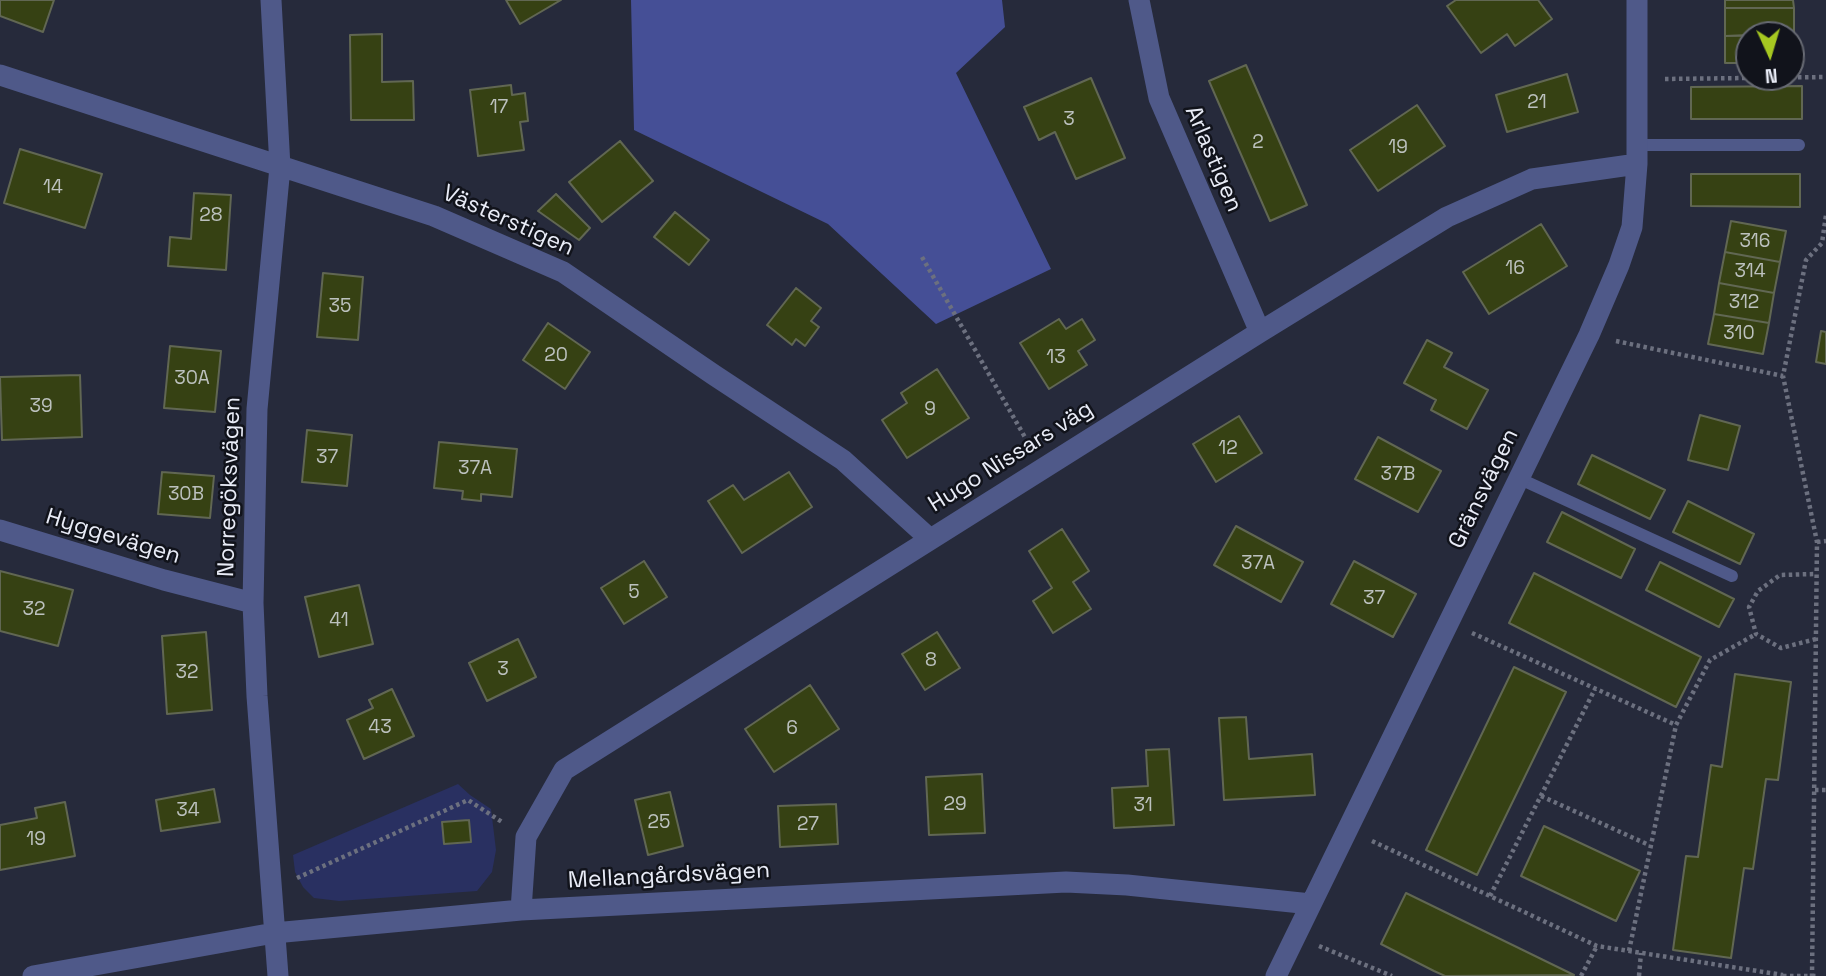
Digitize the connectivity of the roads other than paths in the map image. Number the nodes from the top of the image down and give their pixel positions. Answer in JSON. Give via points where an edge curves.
{"nodes":[{"id":1,"x":271,"y":0,"type":"edge"},
{"id":2,"x":1139,"y":0,"type":"edge"},
{"id":3,"x":1637,"y":0,"type":"edge"},
{"id":4,"x":0,"y":75,"type":"edge"},
{"id":5,"x":1799,"y":145,"type":"dead end"},
{"id":6,"x":1637,"y":154,"type":"junction"},
{"id":7,"x":280,"y":167,"type":"junction"},
{"id":8,"x":1260,"y":332,"type":"junction"},
{"id":9,"x":1518,"y":478,"type":"junction"},
{"id":10,"x":0,"y":530,"type":"edge"},
{"id":11,"x":930,"y":539,"type":"junction"},
{"id":12,"x":1732,"y":576,"type":"dead end"},
{"id":13,"x":253,"y":603,"type":"junction"},
{"id":14,"x":1311,"y":904,"type":"junction"},
{"id":15,"x":521,"y":910,"type":"junction"},
{"id":16,"x":274,"y":933,"type":"junction"},
{"id":17,"x":33,"y":976,"type":"edge"},
{"id":18,"x":278,"y":976,"type":"edge"},
{"id":19,"x":1276,"y":976,"type":"edge"}],
"edges":[{"from":1,"to":7,"type":"street","name":"Norregöksvägen"},
{"from":2,"to":8,"type":"street","name":"Arlastigen","via":[[1159,98]]},
{"from":3,"to":6,"type":"street","name":"Gränsvägen"},
{"from":4,"to":7,"type":"street","name":"Västerstigen"},
{"from":5,"to":6,"type":"lane"},
{"from":6,"to":8,"type":"street","name":"Hugo Nissars väg","via":[[1532,178],[1447,217]]},
{"from":6,"to":9,"type":"street","name":"Gränsvägen","via":[[1632,227],[1619,265]]},
{"from":7,"to":11,"type":"street","name":"Västerstigen","via":[[434,216],[563,272],[843,460]]},
{"from":7,"to":13,"type":"street","name":"Norregöksvägen","via":[[257,409]]},
{"from":8,"to":11,"type":"street","name":"Hugo Nissars väg"},
{"from":9,"to":12,"type":"lane"},
{"from":9,"to":14,"type":"street","name":"Gränsvägen"},
{"from":10,"to":13,"type":"street","name":"Hyggevägen"},
{"from":11,"to":15,"type":"street","name":"Hugo Nissars väg","via":[[564,770],[526,837]]},
{"from":13,"to":16,"type":"street","name":"Norregöksvägen"},
{"from":14,"to":15,"type":"street","name":"Mellangårdsvägen","via":[[1066,882]]},
{"from":14,"to":19,"type":"street","name":"Gränsvägen"},
{"from":15,"to":16,"type":"street","name":"Mellangårdsvägen"},
{"from":16,"to":17,"type":"street","name":"Mellangårdsvägen"},
{"from":16,"to":18,"type":"street","name":"Norregöksvägen"}]}
